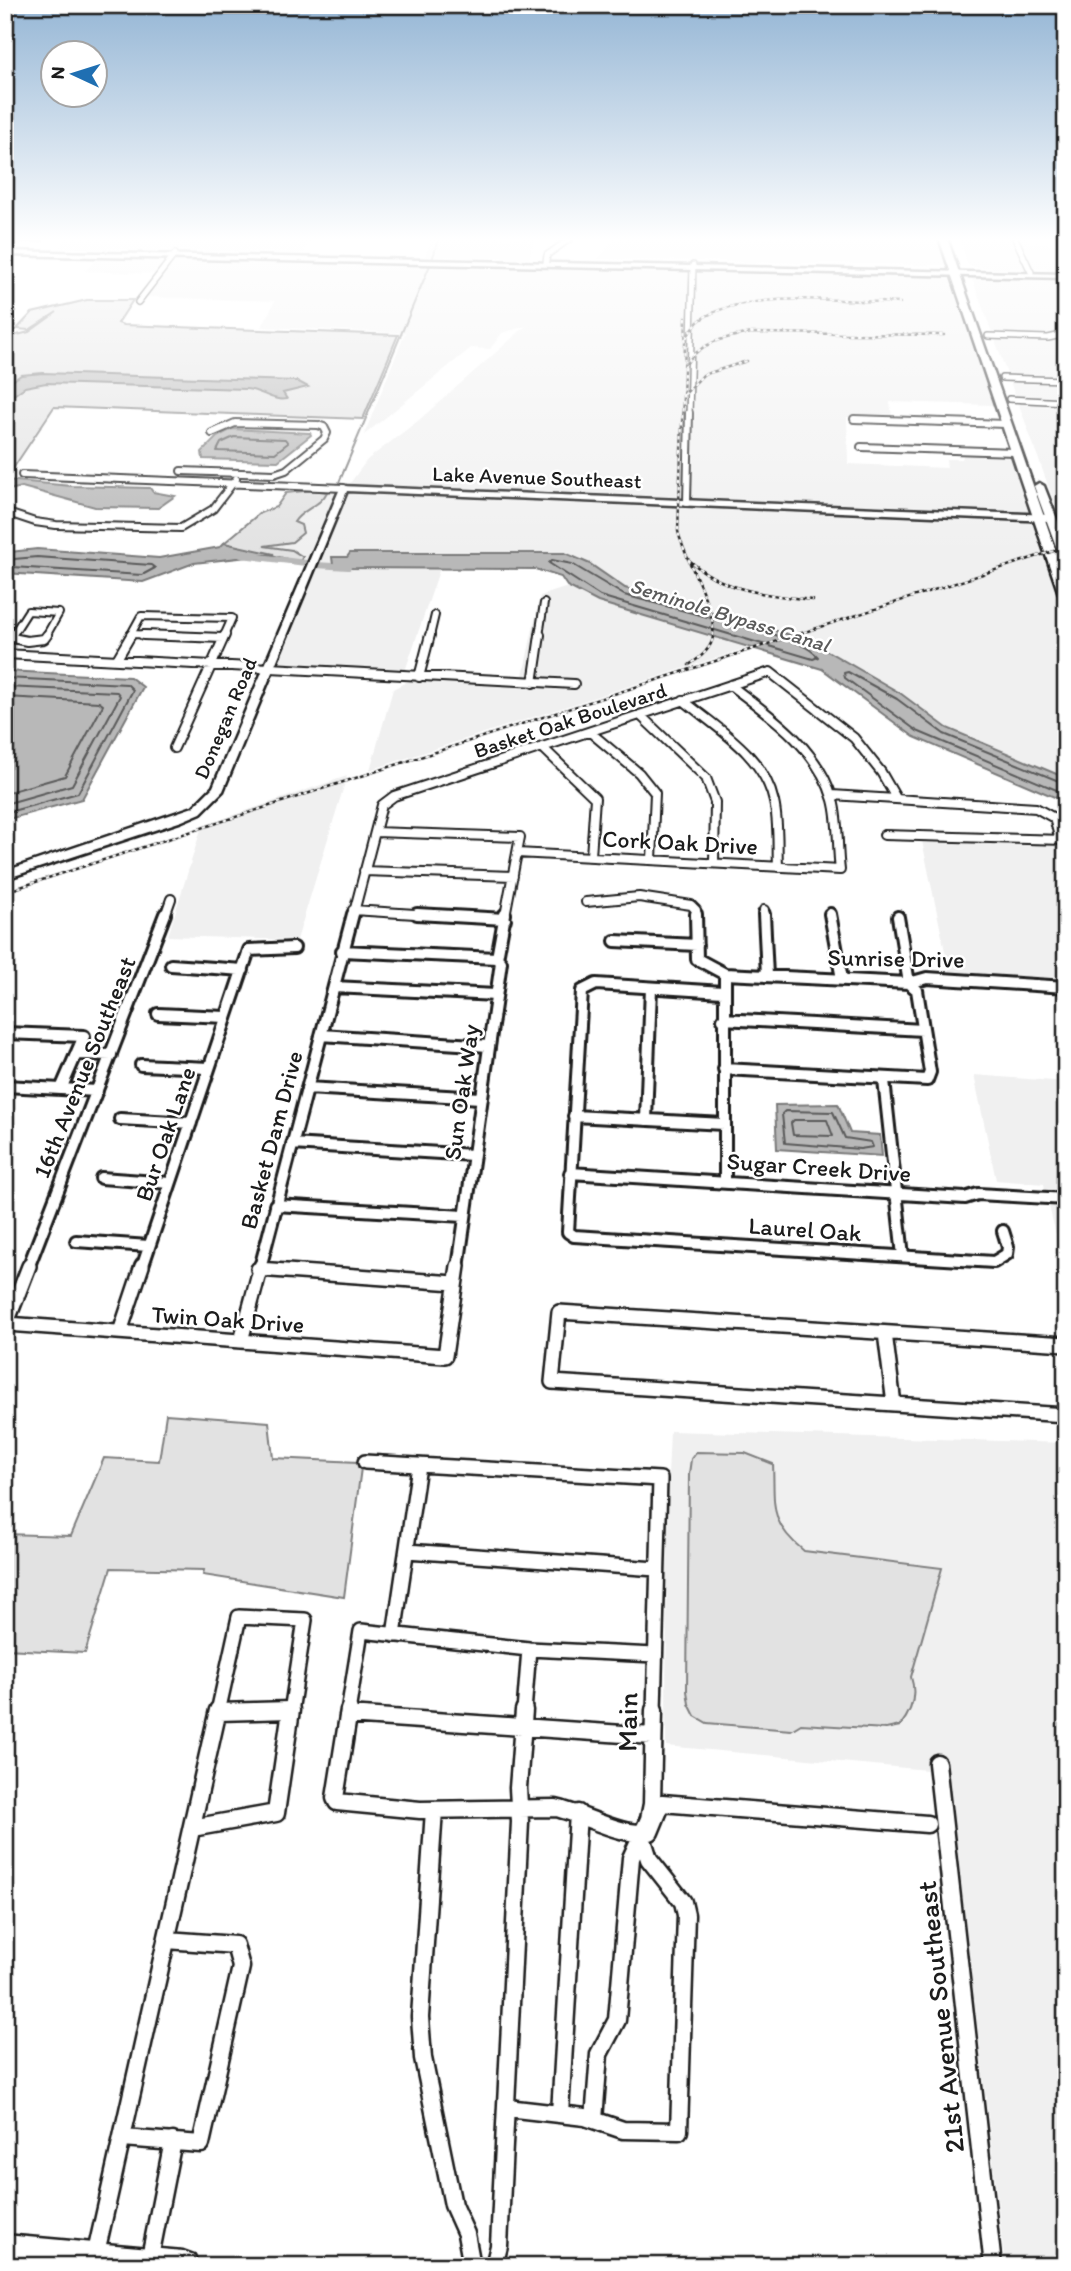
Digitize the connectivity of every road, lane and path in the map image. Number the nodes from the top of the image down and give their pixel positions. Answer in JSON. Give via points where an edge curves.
{"nodes":[{"id":1,"x":691,"y":344,"type":"edge"},
{"id":2,"x":978,"y":344,"type":"edge"},
{"id":3,"x":984,"y":344,"type":"edge"},
{"id":4,"x":991,"y":344,"type":"edge"},
{"id":5,"x":997,"y":362,"type":"junction"},
{"id":6,"x":987,"y":370,"type":"junction"},
{"id":7,"x":1002,"y":378,"type":"junction"},
{"id":8,"x":1066,"y":380,"type":"edge"},
{"id":9,"x":1009,"y":399,"type":"junction"},
{"id":10,"x":1066,"y":402,"type":"edge"},
{"id":11,"x":854,"y":419,"type":"dead end"},
{"id":12,"x":1006,"y":424,"type":"junction"},
{"id":13,"x":212,"y":433,"type":"dead end"},
{"id":14,"x":861,"y":447,"type":"dead end"},
{"id":15,"x":1015,"y":452,"type":"junction"},
{"id":16,"x":1031,"y":464,"type":"junction"},
{"id":17,"x":181,"y":471,"type":"dead end"},
{"id":18,"x":239,"y":473,"type":"junction"},
{"id":19,"x":22,"y":475,"type":"dead end"},
{"id":20,"x":234,"y":484,"type":"junction"},
{"id":21,"x":344,"y":488,"type":"junction"},
{"id":22,"x":687,"y":503,"type":"junction"},
{"id":23,"x":5,"y":512,"type":"edge"},
{"id":24,"x":13,"y":514,"type":"junction"},
{"id":25,"x":1037,"y":517,"type":"junction"},
{"id":26,"x":1050,"y":518,"type":"junction"},
{"id":27,"x":5,"y":523,"type":"edge"},
{"id":28,"x":1066,"y":557,"type":"edge"},
{"id":29,"x":1055,"y":570,"type":"junction"},
{"id":30,"x":1066,"y":597,"type":"edge"},
{"id":31,"x":544,"y":603,"type":"dead end"},
{"id":32,"x":435,"y":615,"type":"dead end"},
{"id":33,"x":131,"y":634,"type":"junction"},
{"id":34,"x":223,"y":638,"type":"junction"},
{"id":35,"x":27,"y":641,"type":"junction"},
{"id":36,"x":5,"y":654,"type":"edge"},
{"id":37,"x":16,"y":654,"type":"junction"},
{"id":38,"x":117,"y":659,"type":"junction"},
{"id":39,"x":212,"y":664,"type":"junction"},
{"id":40,"x":268,"y":667,"type":"junction"},
{"id":41,"x":419,"y":677,"type":"junction"},
{"id":42,"x":533,"y":682,"type":"junction"},
{"id":43,"x":574,"y":684,"type":"dead end"},
{"id":44,"x":730,"y":685,"type":"junction"},
{"id":45,"x":683,"y":701,"type":"junction"},
{"id":46,"x":640,"y":715,"type":"junction"},
{"id":47,"x":590,"y":732,"type":"junction"},
{"id":48,"x":542,"y":747,"type":"junction"},
{"id":49,"x":174,"y":748,"type":"dead end"},
{"id":50,"x":832,"y":795,"type":"junction"},
{"id":51,"x":896,"y":798,"type":"junction"},
{"id":52,"x":382,"y":805,"type":"joint"},
{"id":53,"x":375,"y":832,"type":"junction"},
{"id":54,"x":884,"y":835,"type":"dead end"},
{"id":55,"x":1063,"y":840,"type":"edge"},
{"id":56,"x":517,"y":853,"type":"junction"},
{"id":57,"x":591,"y":856,"type":"junction"},
{"id":58,"x":652,"y":860,"type":"junction"},
{"id":59,"x":714,"y":863,"type":"junction"},
{"id":60,"x":778,"y":867,"type":"junction"},
{"id":61,"x":364,"y":871,"type":"junction"},
{"id":62,"x":5,"y":875,"type":"edge"},
{"id":63,"x":513,"y":876,"type":"junction"},
{"id":64,"x":171,"y":899,"type":"dead end"},
{"id":65,"x":586,"y":902,"type":"dead end"},
{"id":66,"x":353,"y":910,"type":"junction"},
{"id":67,"x":764,"y":910,"type":"dead end"},
{"id":68,"x":830,"y":913,"type":"dead end"},
{"id":69,"x":898,"y":917,"type":"dead end"},
{"id":70,"x":505,"y":919,"type":"junction"},
{"id":71,"x":615,"y":941,"type":"dead end"},
{"id":72,"x":697,"y":945,"type":"junction"},
{"id":73,"x":294,"y":948,"type":"dead end"},
{"id":74,"x":342,"y":951,"type":"junction"},
{"id":75,"x":497,"y":958,"type":"junction"},
{"id":76,"x":171,"y":965,"type":"dead end"},
{"id":77,"x":243,"y":970,"type":"junction"},
{"id":78,"x":725,"y":974,"type":"junction"},
{"id":79,"x":768,"y":976,"type":"junction"},
{"id":80,"x":842,"y":979,"type":"junction"},
{"id":81,"x":909,"y":983,"type":"junction"},
{"id":82,"x":334,"y":987,"type":"junction"},
{"id":83,"x":1066,"y":987,"type":"edge"},
{"id":84,"x":650,"y":988,"type":"junction"},
{"id":85,"x":723,"y":992,"type":"junction"},
{"id":86,"x":496,"y":995,"type":"junction"},
{"id":87,"x":158,"y":1014,"type":"dead end"},
{"id":88,"x":226,"y":1017,"type":"junction"},
{"id":89,"x":723,"y":1019,"type":"junction"},
{"id":90,"x":923,"y":1030,"type":"junction"},
{"id":91,"x":5,"y":1033,"type":"edge"},
{"id":92,"x":321,"y":1035,"type":"junction"},
{"id":93,"x":489,"y":1046,"type":"junction"},
{"id":94,"x":76,"y":1054,"type":"junction"},
{"id":95,"x":111,"y":1055,"type":"junction"},
{"id":96,"x":141,"y":1065,"type":"dead end"},
{"id":97,"x":209,"y":1068,"type":"junction"},
{"id":98,"x":724,"y":1069,"type":"junction"},
{"id":99,"x":884,"y":1080,"type":"junction"},
{"id":100,"x":5,"y":1086,"type":"edge"},
{"id":101,"x":307,"y":1088,"type":"junction"},
{"id":102,"x":61,"y":1089,"type":"junction"},
{"id":103,"x":97,"y":1091,"type":"junction"},
{"id":104,"x":481,"y":1098,"type":"junction"},
{"id":105,"x":574,"y":1116,"type":"junction"},
{"id":106,"x":120,"y":1119,"type":"dead end"},
{"id":107,"x":646,"y":1120,"type":"junction"},
{"id":108,"x":191,"y":1123,"type":"junction"},
{"id":109,"x":724,"y":1124,"type":"junction"},
{"id":110,"x":292,"y":1144,"type":"junction"},
{"id":111,"x":473,"y":1156,"type":"junction"},
{"id":112,"x":570,"y":1173,"type":"junction"},
{"id":113,"x":101,"y":1178,"type":"dead end"},
{"id":114,"x":725,"y":1182,"type":"junction"},
{"id":115,"x":170,"y":1183,"type":"junction"},
{"id":116,"x":895,"y":1193,"type":"junction"},
{"id":117,"x":1066,"y":1199,"type":"edge"},
{"id":118,"x":275,"y":1205,"type":"junction"},
{"id":119,"x":464,"y":1216,"type":"junction"},
{"id":120,"x":1003,"y":1231,"type":"dead end"},
{"id":121,"x":76,"y":1241,"type":"dead end"},
{"id":122,"x":149,"y":1246,"type":"junction"},
{"id":123,"x":903,"y":1256,"type":"junction"},
{"id":124,"x":258,"y":1269,"type":"junction"},
{"id":125,"x":455,"y":1283,"type":"junction"},
{"id":126,"x":9,"y":1308,"type":"edge"},
{"id":127,"x":6,"y":1326,"type":"edge"},
{"id":128,"x":120,"y":1332,"type":"junction"},
{"id":129,"x":886,"y":1333,"type":"junction"},
{"id":130,"x":241,"y":1341,"type":"junction"},
{"id":131,"x":1066,"y":1344,"type":"edge"},
{"id":132,"x":446,"y":1356,"type":"joint"},
{"id":133,"x":894,"y":1404,"type":"junction"},
{"id":134,"x":1066,"y":1415,"type":"edge"},
{"id":135,"x":365,"y":1462,"type":"dead end"},
{"id":136,"x":419,"y":1466,"type":"junction"},
{"id":137,"x":407,"y":1551,"type":"junction"},
{"id":138,"x":656,"y":1570,"type":"junction"},
{"id":139,"x":394,"y":1635,"type":"junction"},
{"id":140,"x":529,"y":1650,"type":"junction"},
{"id":141,"x":654,"y":1655,"type":"junction"},
{"id":142,"x":291,"y":1710,"type":"junction"},
{"id":143,"x":218,"y":1712,"type":"junction"},
{"id":144,"x":348,"y":1715,"type":"junction"},
{"id":145,"x":523,"y":1727,"type":"junction"},
{"id":146,"x":652,"y":1736,"type":"junction"},
{"id":147,"x":937,"y":1763,"type":"dead end"},
{"id":148,"x":518,"y":1810,"type":"junction"},
{"id":149,"x":435,"y":1811,"type":"junction"},
{"id":150,"x":578,"y":1813,"type":"junction"},
{"id":151,"x":928,"y":1824,"type":"dead end"},
{"id":152,"x":192,"y":1828,"type":"junction"},
{"id":153,"x":641,"y":1834,"type":"junction"},
{"id":154,"x":167,"y":1940,"type":"junction"},
{"id":155,"x":507,"y":2108,"type":"junction"},
{"id":156,"x":560,"y":2113,"type":"junction"},
{"id":157,"x":594,"y":2120,"type":"junction"},
{"id":158,"x":123,"y":2138,"type":"junction"},
{"id":159,"x":173,"y":2141,"type":"junction"},
{"id":160,"x":5,"y":2250,"type":"edge"},
{"id":161,"x":93,"y":2262,"type":"edge"},
{"id":162,"x":149,"y":2263,"type":"junction"},
{"id":163,"x":183,"y":2266,"type":"edge"},
{"id":164,"x":472,"y":2266,"type":"edge"},
{"id":165,"x":494,"y":2266,"type":"edge"},
{"id":166,"x":993,"y":2266,"type":"edge"}],
"edges":[{"from":1,"to":22,"type":"street"},
{"from":2,"to":6,"type":"main road"},
{"from":3,"to":5,"type":"main road","via":[[989,357]]},
{"from":4,"to":5,"type":"main road"},
{"from":5,"to":7,"type":"main road"},
{"from":6,"to":9,"type":"main road","via":[[995,374]]},
{"from":6,"to":12,"type":"main road"},
{"from":7,"to":8,"type":"street"},
{"from":7,"to":9,"type":"main road"},
{"from":9,"to":10,"type":"street"},
{"from":9,"to":16,"type":"main road"},
{"from":11,"to":12,"type":"street"},
{"from":12,"to":15,"type":"main road"},
{"from":12,"to":16,"type":"main road","via":[[1014,430],[1025,461]]},
{"from":13,"to":18,"type":"street","via":[[235,423],[326,429],[324,439],[286,470]]},
{"from":14,"to":15,"type":"street"},
{"from":15,"to":25,"type":"main road"},
{"from":16,"to":26,"type":"main road"},
{"from":17,"to":18,"type":"street"},
{"from":18,"to":20,"type":"street"},
{"from":19,"to":20,"type":"street","name":"Lake Avenue Southeast"},
{"from":20,"to":21,"type":"street","name":"Lake Avenue Southeast"},
{"from":20,"to":24,"type":"street","via":[[200,520],[181,527],[56,524]]},
{"from":21,"to":22,"type":"main road","name":"Lake Avenue Southeast"},
{"from":21,"to":40,"type":"main road","name":"Donegan Road"},
{"from":22,"to":25,"type":"main road","name":"Lake Avenue Southeast"},
{"from":23,"to":24,"type":"street"},
{"from":24,"to":27,"type":"street"},
{"from":25,"to":26,"type":"main road","name":"Lake Avenue Southeast"},
{"from":25,"to":29,"type":"main road"},
{"from":26,"to":28,"type":"main road"},
{"from":28,"to":29,"type":"street"},
{"from":29,"to":30,"type":"main road"},
{"from":31,"to":42,"type":"street"},
{"from":32,"to":41,"type":"street"},
{"from":33,"to":34,"type":"street"},
{"from":33,"to":34,"type":"street","via":[[141,615],[232,618]]},
{"from":33,"to":38,"type":"street"},
{"from":34,"to":39,"type":"street"},
{"from":35,"to":35,"type":"street","via":[[44,639],[59,613],[28,611],[12,635]]},
{"from":35,"to":37,"type":"street"},
{"from":36,"to":37,"type":"street"},
{"from":37,"to":38,"type":"street"},
{"from":38,"to":39,"type":"street"},
{"from":39,"to":40,"type":"street"},
{"from":39,"to":49,"type":"street"},
{"from":40,"to":41,"type":"street"},
{"from":40,"to":62,"type":"main road","name":"Donegan Road","via":[[219,788],[197,810]]},
{"from":41,"to":42,"type":"street"},
{"from":42,"to":43,"type":"street"},
{"from":44,"to":45,"type":"street","name":"Basket Oak Boulevard"},
{"from":44,"to":50,"type":"street","via":[[803,748]]},
{"from":44,"to":51,"type":"street","name":"Basket Oak Boulevard","via":[[770,672],[854,738]]},
{"from":45,"to":46,"type":"street","name":"Basket Oak Boulevard"},
{"from":45,"to":60,"type":"street","via":[[751,756],[766,779],[774,799]]},
{"from":46,"to":47,"type":"street","name":"Basket Oak Boulevard"},
{"from":46,"to":59,"type":"street","via":[[706,778],[715,802]]},
{"from":47,"to":48,"type":"street","name":"Basket Oak Boulevard"},
{"from":47,"to":58,"type":"street","via":[[639,773],[655,793]]},
{"from":48,"to":52,"type":"street","name":"Basket Oak Boulevard","via":[[394,796]]},
{"from":48,"to":57,"type":"street","via":[[595,798]]},
{"from":50,"to":51,"type":"street"},
{"from":50,"to":60,"type":"street","name":"Cork Oak Drive","via":[[840,870]]},
{"from":51,"to":55,"type":"street","via":[[1036,808],[1054,818]]},
{"from":52,"to":53,"type":"street","name":"Basket Dam Drive"},
{"from":53,"to":56,"type":"street","name":"Sun Oak Way","via":[[520,837]]},
{"from":53,"to":61,"type":"street","name":"Basket Dam Drive"},
{"from":54,"to":55,"type":"street"},
{"from":56,"to":57,"type":"street","name":"Cork Oak Drive"},
{"from":56,"to":63,"type":"street","name":"Sun Oak Way"},
{"from":57,"to":58,"type":"street","name":"Cork Oak Drive"},
{"from":58,"to":59,"type":"street","name":"Cork Oak Drive"},
{"from":59,"to":60,"type":"street","name":"Cork Oak Drive"},
{"from":61,"to":63,"type":"street"},
{"from":61,"to":66,"type":"street","name":"Basket Dam Drive"},
{"from":63,"to":70,"type":"street","name":"Sun Oak Way"},
{"from":64,"to":95,"type":"street","name":"16th Avenue Southeast"},
{"from":65,"to":72,"type":"street","via":[[639,897],[691,905],[696,910]]},
{"from":66,"to":70,"type":"street"},
{"from":66,"to":74,"type":"street","name":"Basket Dam Drive"},
{"from":67,"to":79,"type":"street"},
{"from":68,"to":80,"type":"street"},
{"from":69,"to":81,"type":"street"},
{"from":70,"to":75,"type":"street","name":"Sun Oak Way"},
{"from":71,"to":72,"type":"street"},
{"from":72,"to":78,"type":"street","via":[[697,959]]},
{"from":73,"to":77,"type":"street","name":"Bur Oak Lane","via":[[249,950]]},
{"from":74,"to":75,"type":"street"},
{"from":74,"to":82,"type":"street","name":"Basket Dam Drive"},
{"from":75,"to":86,"type":"street","name":"Sun Oak Way","via":[[501,962]]},
{"from":76,"to":77,"type":"street"},
{"from":77,"to":88,"type":"street","name":"Bur Oak Lane"},
{"from":78,"to":79,"type":"street","name":"Sunrise Drive"},
{"from":78,"to":85,"type":"street"},
{"from":79,"to":80,"type":"street","name":"Sunrise Drive"},
{"from":80,"to":81,"type":"street","name":"Sunrise Drive"},
{"from":81,"to":83,"type":"street","name":"Sunrise Drive","via":[[927,978]]},
{"from":81,"to":90,"type":"street","via":[[917,990]]},
{"from":82,"to":86,"type":"street"},
{"from":82,"to":92,"type":"street","name":"Basket Dam Drive"},
{"from":84,"to":85,"type":"street"},
{"from":84,"to":105,"type":"street","via":[[596,984],[582,991]]},
{"from":84,"to":107,"type":"street"},
{"from":85,"to":89,"type":"street"},
{"from":86,"to":93,"type":"street","name":"Sun Oak Way"},
{"from":87,"to":88,"type":"street"},
{"from":88,"to":97,"type":"street","name":"Bur Oak Lane"},
{"from":89,"to":90,"type":"street"},
{"from":89,"to":98,"type":"street"},
{"from":90,"to":99,"type":"street","via":[[930,1072],[927,1080]]},
{"from":91,"to":94,"type":"street","via":[[84,1036]]},
{"from":92,"to":93,"type":"street"},
{"from":92,"to":101,"type":"street","name":"Basket Dam Drive"},
{"from":93,"to":104,"type":"street","name":"Sun Oak Way"},
{"from":94,"to":95,"type":"street"},
{"from":94,"to":102,"type":"street"},
{"from":95,"to":103,"type":"street","name":"16th Avenue Southeast"},
{"from":96,"to":97,"type":"street"},
{"from":97,"to":108,"type":"street","name":"Bur Oak Lane"},
{"from":98,"to":99,"type":"street"},
{"from":98,"to":109,"type":"street"},
{"from":99,"to":116,"type":"street"},
{"from":100,"to":102,"type":"street"},
{"from":101,"to":104,"type":"street"},
{"from":101,"to":110,"type":"street","name":"Basket Dam Drive"},
{"from":102,"to":103,"type":"street"},
{"from":103,"to":126,"type":"street","name":"16th Avenue Southeast"},
{"from":104,"to":111,"type":"street","name":"Sun Oak Way"},
{"from":105,"to":107,"type":"street"},
{"from":105,"to":112,"type":"street"},
{"from":106,"to":108,"type":"street"},
{"from":107,"to":109,"type":"street"},
{"from":108,"to":115,"type":"street","name":"Bur Oak Lane"},
{"from":109,"to":114,"type":"street"},
{"from":110,"to":111,"type":"street"},
{"from":110,"to":118,"type":"street","name":"Basket Dam Drive"},
{"from":111,"to":119,"type":"street","name":"Sun Oak Way"},
{"from":112,"to":114,"type":"street","name":"Sugar Creek Drive"},
{"from":112,"to":123,"type":"street","name":"Laurel Oak","via":[[566,1226],[574,1236]]},
{"from":113,"to":115,"type":"street"},
{"from":114,"to":116,"type":"street","name":"Sugar Creek Drive"},
{"from":115,"to":122,"type":"street","name":"Bur Oak Lane"},
{"from":116,"to":117,"type":"street","name":"Sugar Creek Drive"},
{"from":116,"to":123,"type":"street"},
{"from":118,"to":119,"type":"street"},
{"from":118,"to":124,"type":"street","name":"Basket Dam Drive"},
{"from":119,"to":125,"type":"street","name":"Sun Oak Way"},
{"from":120,"to":123,"type":"street","name":"Laurel Oak","via":[[1007,1254],[993,1262]]},
{"from":121,"to":122,"type":"street"},
{"from":122,"to":128,"type":"street","name":"Bur Oak Lane"},
{"from":124,"to":125,"type":"street"},
{"from":124,"to":130,"type":"street","name":"Basket Dam Drive"},
{"from":125,"to":132,"type":"street","name":"Sun Oak Way"},
{"from":126,"to":127,"type":"street","name":"16th Avenue Southeast"},
{"from":127,"to":128,"type":"street","name":"Twin Oak Drive"},
{"from":128,"to":130,"type":"street","name":"Twin Oak Drive"},
{"from":129,"to":131,"type":"street"},
{"from":129,"to":133,"type":"street"},
{"from":129,"to":133,"type":"street","via":[[559,1312],[552,1382]]},
{"from":130,"to":132,"type":"street","name":"Twin Oak Drive"},
{"from":133,"to":134,"type":"street"},
{"from":135,"to":136,"type":"street"},
{"from":136,"to":137,"type":"street"},
{"from":136,"to":138,"type":"street","name":"Main","via":[[660,1479]]},
{"from":137,"to":138,"type":"street"},
{"from":137,"to":139,"type":"street"},
{"from":138,"to":141,"type":"street","name":"Main"},
{"from":139,"to":140,"type":"street"},
{"from":139,"to":144,"type":"street","via":[[361,1631]]},
{"from":140,"to":141,"type":"street"},
{"from":140,"to":145,"type":"street"},
{"from":141,"to":146,"type":"street","name":"Main"},
{"from":142,"to":143,"type":"street"},
{"from":142,"to":143,"type":"street","via":[[305,1620],[239,1617]]},
{"from":142,"to":152,"type":"street","via":[[276,1813]]},
{"from":143,"to":152,"type":"street"},
{"from":144,"to":145,"type":"street"},
{"from":144,"to":149,"type":"street","via":[[337,1802]]},
{"from":145,"to":146,"type":"street"},
{"from":145,"to":148,"type":"street"},
{"from":146,"to":153,"type":"street","name":"Main","via":[[652,1804]]},
{"from":147,"to":166,"type":"street","name":"21st Avenue Southeast"},
{"from":148,"to":149,"type":"street"},
{"from":148,"to":150,"type":"street","via":[[556,1808]]},
{"from":148,"to":155,"type":"street"},
{"from":149,"to":164,"type":"street","via":[[420,2018],[423,2058],[453,2205],[466,2234]]},
{"from":150,"to":153,"type":"street"},
{"from":150,"to":156,"type":"street"},
{"from":151,"to":153,"type":"street","via":[[662,1802],[650,1832]]},
{"from":152,"to":154,"type":"street"},
{"from":153,"to":157,"type":"street","name":"Main","via":[[631,1858],[617,2020],[599,2054]]},
{"from":153,"to":157,"type":"street","via":[[649,1859],[683,1902],[686,1915],[679,2131],[623,2130]]},
{"from":154,"to":158,"type":"street"},
{"from":154,"to":159,"type":"street","via":[[235,1945],[241,1967],[201,2144]]},
{"from":155,"to":156,"type":"street"},
{"from":155,"to":165,"type":"street"},
{"from":156,"to":157,"type":"street"},
{"from":158,"to":159,"type":"street"},
{"from":158,"to":161,"type":"street"},
{"from":159,"to":162,"type":"street"},
{"from":160,"to":161,"type":"main road"},
{"from":161,"to":162,"type":"main road"},
{"from":162,"to":163,"type":"main road"}]}
